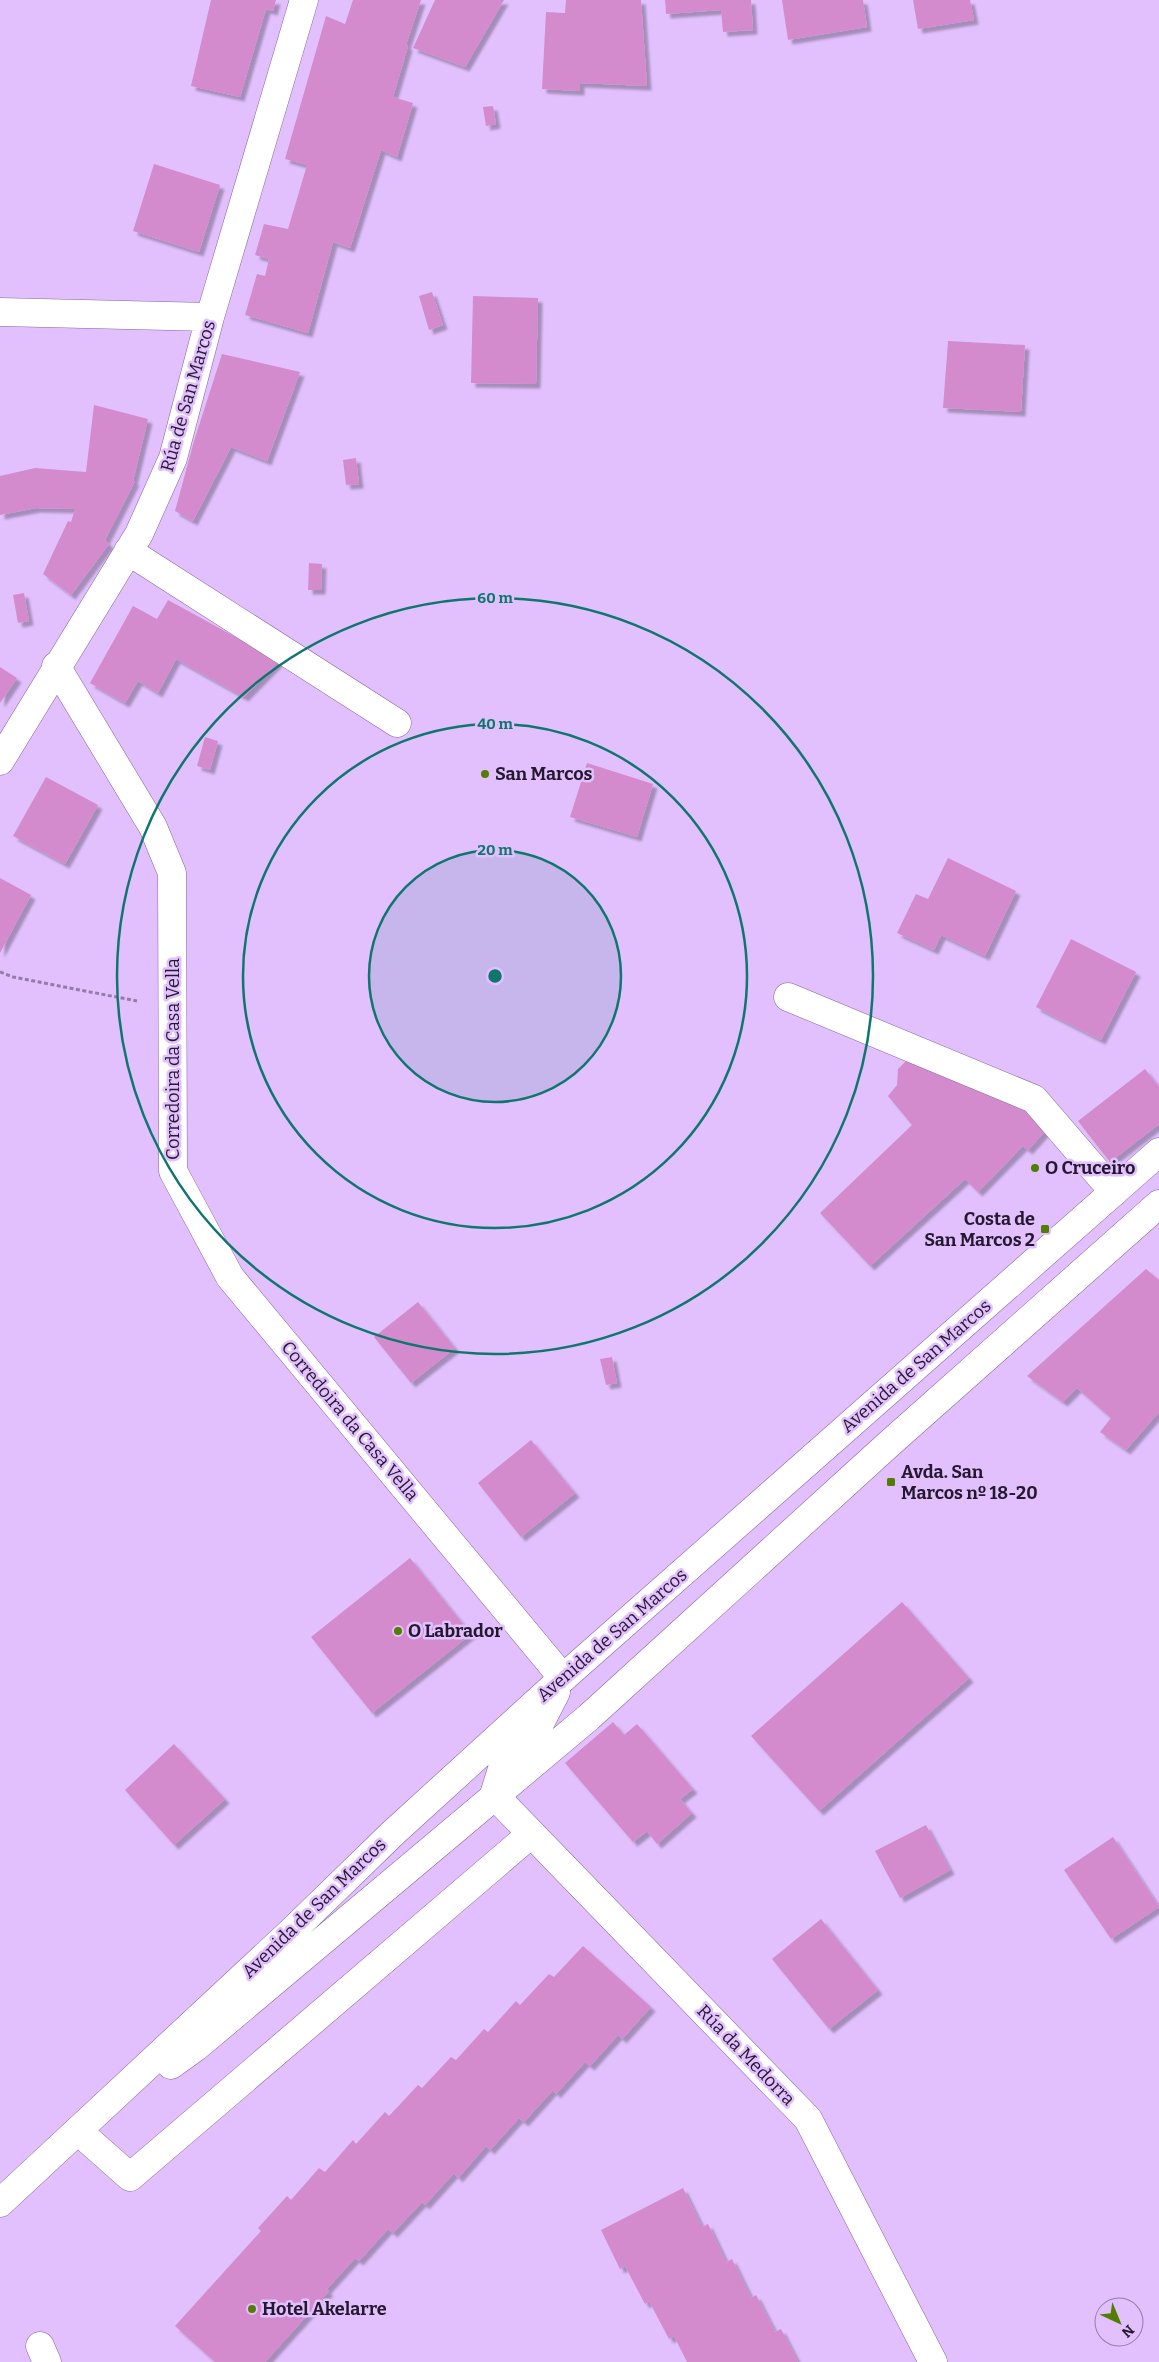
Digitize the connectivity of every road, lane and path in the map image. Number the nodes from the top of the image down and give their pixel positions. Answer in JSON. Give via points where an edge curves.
{"nodes":[{"id":1,"x":304,"y":0,"type":"edge"},
{"id":2,"x":0,"y":312,"type":"edge"},
{"id":3,"x":210,"y":317,"type":"junction"},
{"id":4,"x":128,"y":551,"type":"junction"},
{"id":5,"x":56,"y":666,"type":"junction"},
{"id":6,"x":397,"y":723,"type":"dead end"},
{"id":7,"x":0,"y":761,"type":"edge"},
{"id":8,"x":0,"y":972,"type":"edge"},
{"id":9,"x":788,"y":997,"type":"dead end"},
{"id":10,"x":172,"y":1008,"type":"junction"},
{"id":11,"x":1159,"y":1152,"type":"edge"},
{"id":12,"x":1114,"y":1192,"type":"junction"},
{"id":13,"x":1159,"y":1204,"type":"edge"},
{"id":14,"x":563,"y":1678,"type":"junction"},
{"id":15,"x":494,"y":1795,"type":"junction"},
{"id":16,"x":393,"y":1833,"type":"junction"},
{"id":17,"x":531,"y":1834,"type":"junction"},
{"id":18,"x":78,"y":2131,"type":"junction"},
{"id":19,"x":0,"y":2203,"type":"edge"},
{"id":20,"x":933,"y":2362,"type":"edge"}],
"edges":[{"from":1,"to":3,"type":"main road","name":"Rúa de San Marcos"},
{"from":2,"to":3,"type":"main road"},
{"from":3,"to":4,"type":"main road","name":"Rúa de San Marcos","via":[[173,458]]},
{"from":4,"to":5,"type":"main road","name":"Rúa de San Marcos"},
{"from":4,"to":6,"type":"main road"},
{"from":5,"to":7,"type":"main road","name":"Rúa de San Marcos"},
{"from":5,"to":10,"type":"main road","name":"Corredoira da Casa Vella","via":[[153,827],[172,873]]},
{"from":8,"to":10,"type":"path"},
{"from":9,"to":12,"type":"main road","via":[[1034,1099]]},
{"from":10,"to":14,"type":"main road","name":"Corredoira da Casa Vella","via":[[173,1171],[230,1277]]},
{"from":11,"to":12,"type":"main road","name":"Avenida de San Marcos"},
{"from":12,"to":14,"type":"main road","name":"Avenida de San Marcos"},
{"from":13,"to":15,"type":"main road","name":"Avenida de San Marcos","via":[[589,1717]]},
{"from":14,"to":15,"type":"main road","via":[[538,1727],[505,1759]]},
{"from":14,"to":16,"type":"main road","name":"Avenida de San Marcos"},
{"from":15,"to":16,"type":"main road","via":[[464,1794],[432,1823]]},
{"from":15,"to":17,"type":"main road","name":"Rúa da Medorra"},
{"from":15,"to":18,"type":"main road","name":"Avenida de San Marcos","via":[[196,2046]]},
{"from":16,"to":18,"type":"main road","name":"Avenida de San Marcos"},
{"from":17,"to":18,"type":"main road","via":[[130,2177]]},
{"from":17,"to":20,"type":"main road","name":"Rúa da Medorra","via":[[808,2119]]},
{"from":18,"to":19,"type":"main road","name":"Avenida de San Marcos"}]}
